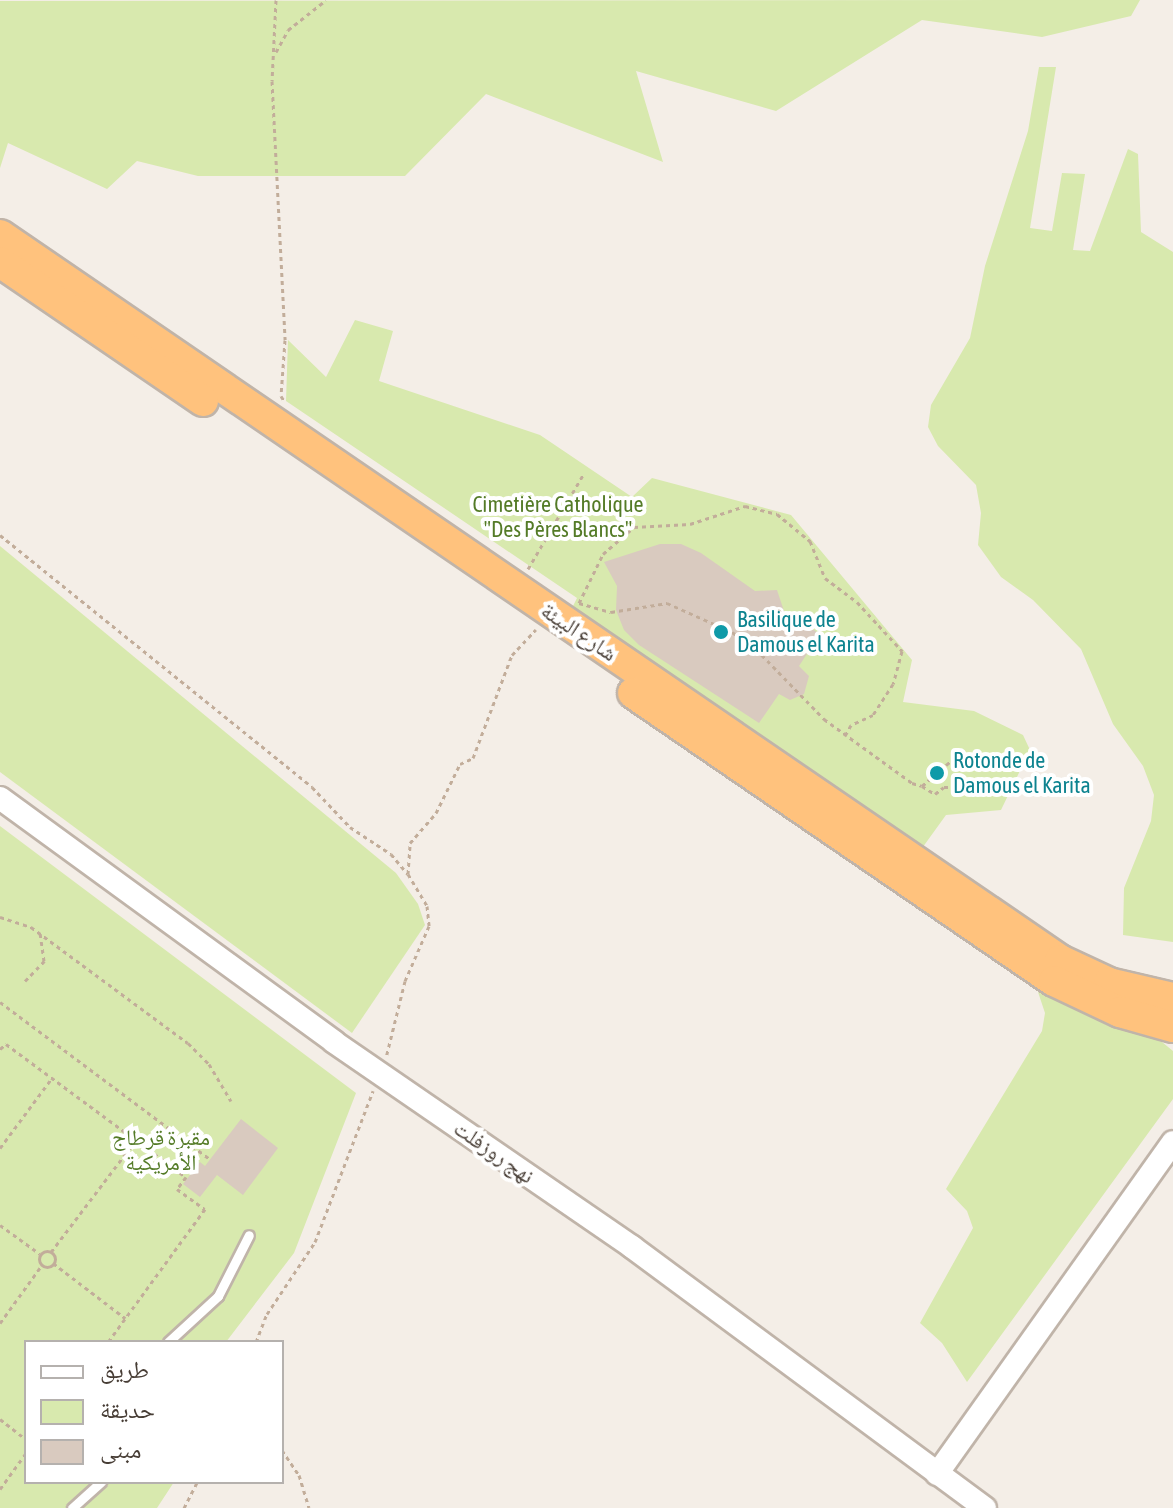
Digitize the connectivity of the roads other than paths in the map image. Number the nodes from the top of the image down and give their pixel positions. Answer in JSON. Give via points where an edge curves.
{"nodes":[{"id":1,"x":0,"y":235,"type":"edge"},
{"id":2,"x":0,"y":262,"type":"edge"},
{"id":3,"x":0,"y":798,"type":"edge"},
{"id":4,"x":1173,"y":998,"type":"edge"},
{"id":5,"x":1173,"y":1027,"type":"edge"},
{"id":6,"x":1173,"y":1142,"type":"edge"},
{"id":7,"x":249,"y":1235,"type":"dead end"},
{"id":8,"x":170,"y":1340,"type":"edge"},
{"id":9,"x":937,"y":1474,"type":"junction"},
{"id":10,"x":99,"y":1484,"type":"edge"},
{"id":11,"x":72,"y":1508,"type":"edge"},
{"id":12,"x":985,"y":1508,"type":"edge"}],
"edges":[{"from":1,"to":4,"type":"highway","name":"شارع البيئة","via":[[1060,960],[1109,983]]},
{"from":2,"to":5,"type":"highway","name":"شارع البيئة","via":[[1054,981],[1120,1012]]},
{"from":3,"to":9,"type":"street","name":"نهج روزفلت","via":[[380,1074],[632,1247]]},
{"from":6,"to":9,"type":"street"},
{"from":7,"to":8,"type":"lane","via":[[218,1296]]},
{"from":9,"to":12,"type":"street","name":"نهج روزفلت"},
{"from":10,"to":11,"type":"lane"}]}
